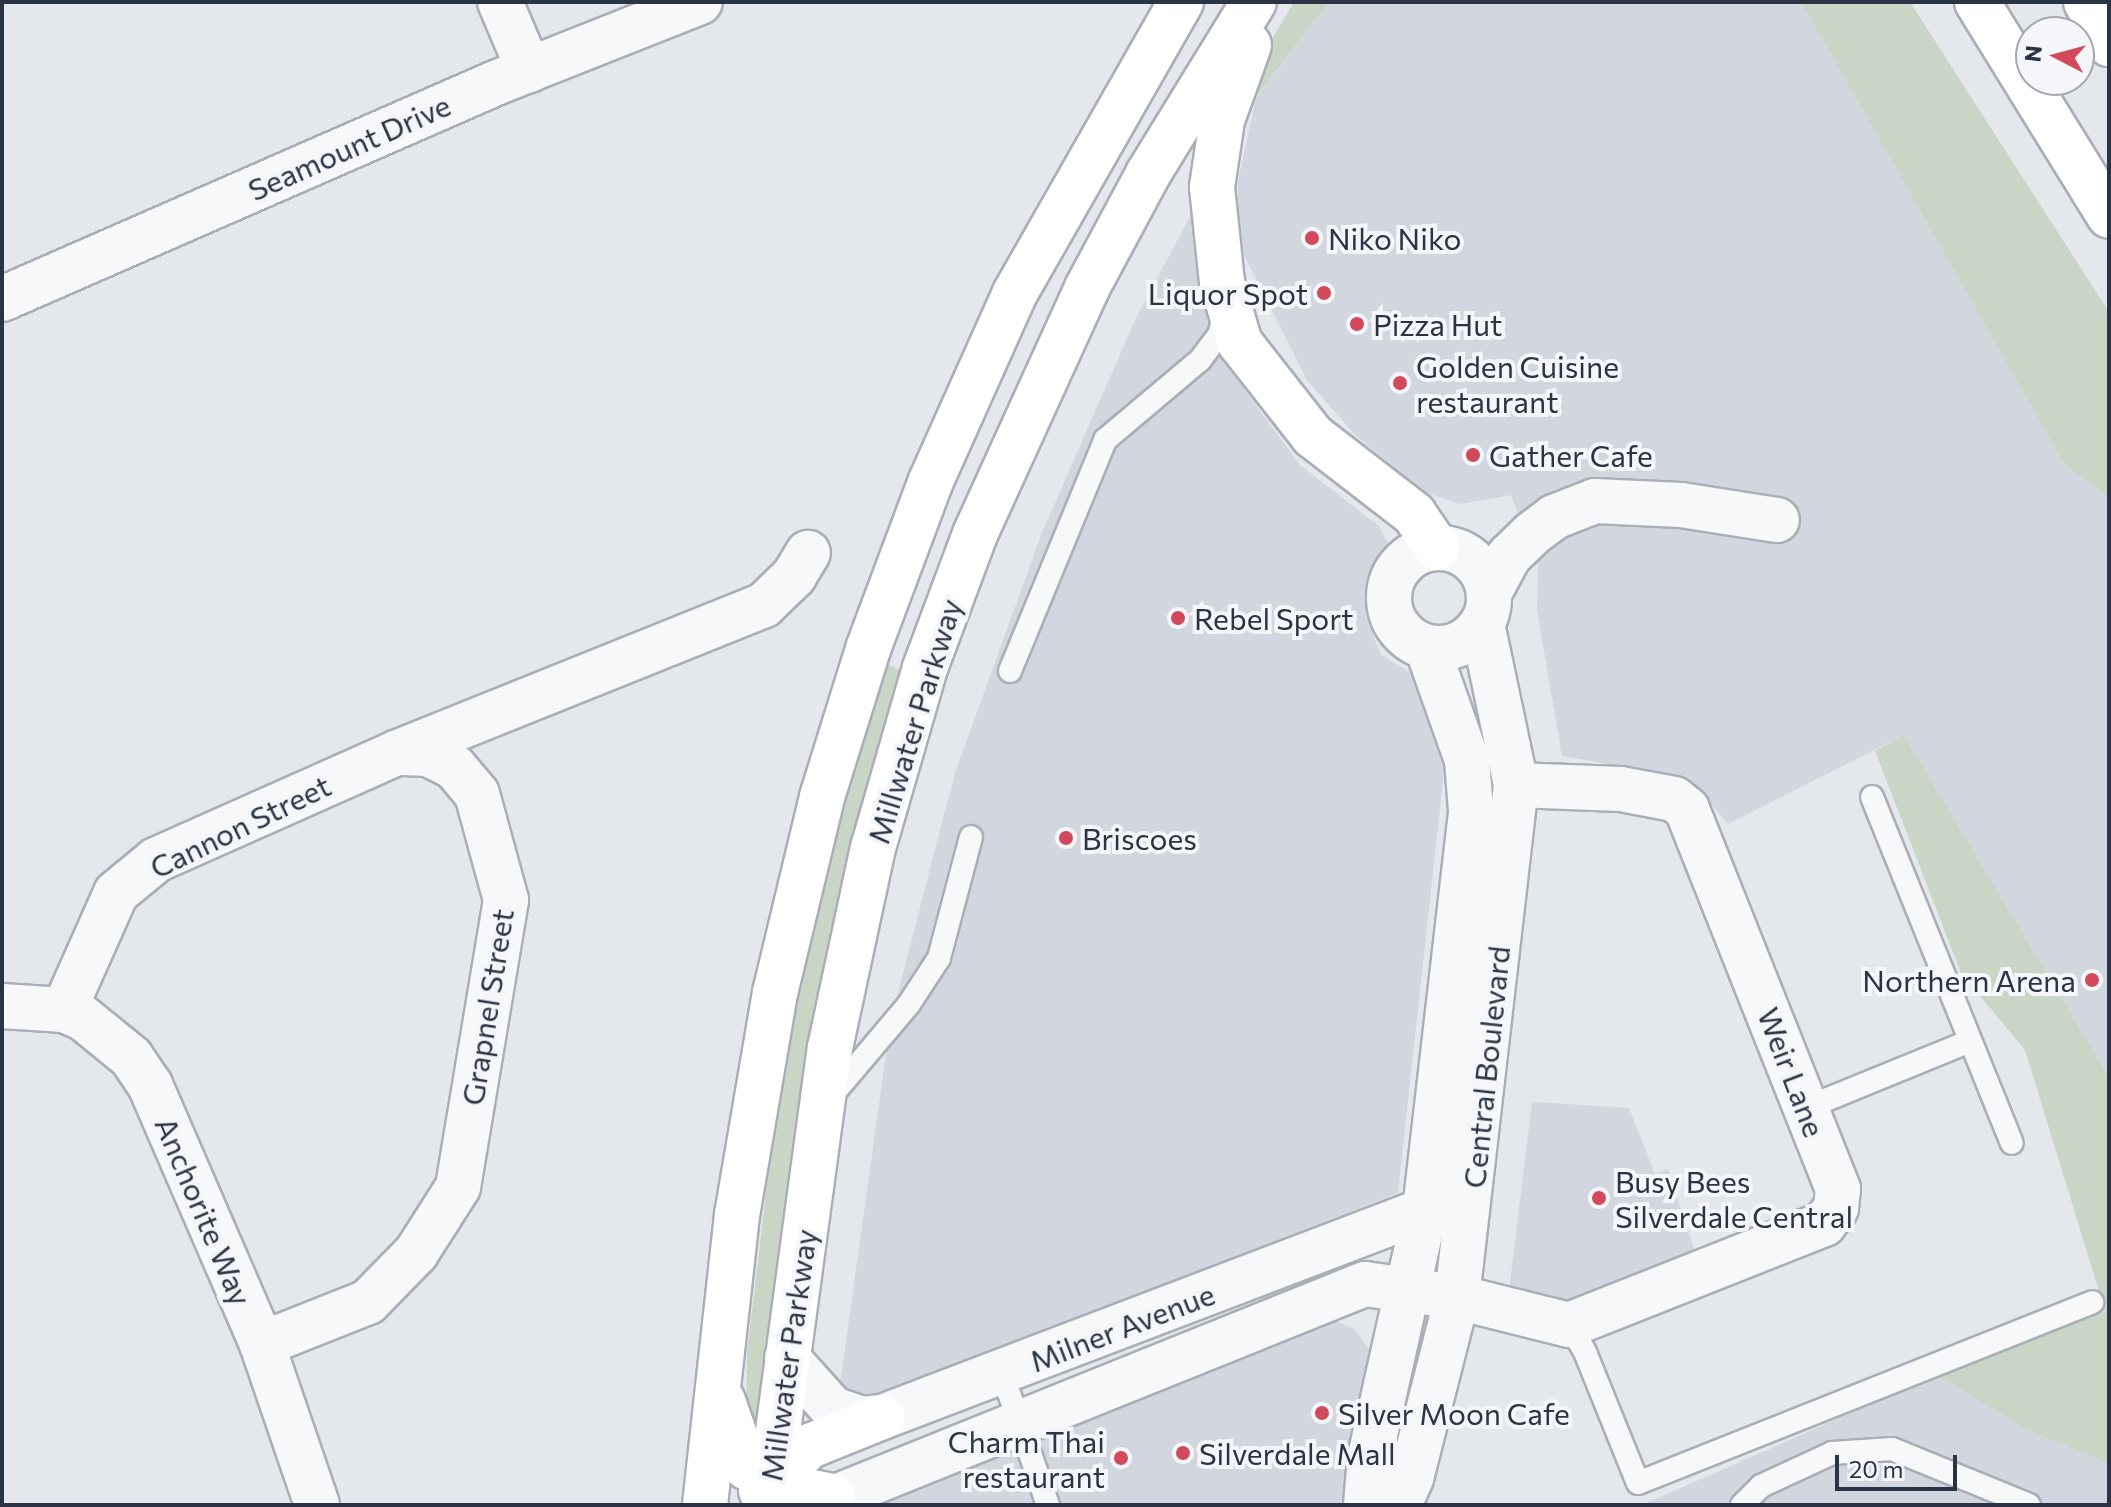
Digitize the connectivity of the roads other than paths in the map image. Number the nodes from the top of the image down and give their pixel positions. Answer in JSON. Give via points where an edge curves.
{"nodes":[{"id":1,"x":500,"y":2,"type":"edge"},
{"id":2,"x":700,"y":2,"type":"edge"},
{"id":3,"x":1181,"y":2,"type":"edge"},
{"id":4,"x":1254,"y":2,"type":"edge"},
{"id":5,"x":1265,"y":2,"type":"edge"},
{"id":6,"x":1977,"y":2,"type":"edge"},
{"id":7,"x":2086,"y":2,"type":"edge"},
{"id":8,"x":2109,"y":43,"type":"edge"},
{"id":9,"x":529,"y":70,"type":"junction"},
{"id":10,"x":2109,"y":216,"type":"edge"},
{"id":11,"x":2,"y":299,"type":"edge"},
{"id":12,"x":1227,"y":301,"type":"junction"},
{"id":13,"x":1777,"y":520,"type":"dead end"},
{"id":14,"x":1437,"y":548,"type":"junction"},
{"id":15,"x":808,"y":553,"type":"dead end"},
{"id":16,"x":1486,"y":609,"type":"junction"},
{"id":17,"x":1427,"y":647,"type":"junction"},
{"id":18,"x":1010,"y":671,"type":"dead end"},
{"id":19,"x":396,"y":753,"type":"junction"},
{"id":20,"x":1516,"y":785,"type":"junction"},
{"id":21,"x":1872,"y":797,"type":"dead end"},
{"id":22,"x":971,"y":837,"type":"dead end"},
{"id":23,"x":2,"y":1006,"type":"edge"},
{"id":24,"x":64,"y":1010,"type":"junction"},
{"id":25,"x":1970,"y":1041,"type":"junction"},
{"id":26,"x":1806,"y":1108,"type":"junction"},
{"id":27,"x":821,"y":1112,"type":"junction"},
{"id":28,"x":2012,"y":1143,"type":"dead end"},
{"id":29,"x":1425,"y":1210,"type":"junction"},
{"id":30,"x":1467,"y":1232,"type":"junction"},
{"id":31,"x":1409,"y":1290,"type":"junction"},
{"id":32,"x":1457,"y":1297,"type":"junction"},
{"id":33,"x":2092,"y":1302,"type":"dead end"},
{"id":34,"x":1569,"y":1325,"type":"junction"},
{"id":35,"x":262,"y":1344,"type":"junction"},
{"id":36,"x":787,"y":1358,"type":"junction"},
{"id":37,"x":1002,"y":1373,"type":"junction"},
{"id":38,"x":720,"y":1387,"type":"junction"},
{"id":39,"x":882,"y":1417,"type":"junction"},
{"id":40,"x":1023,"y":1425,"type":"junction"},
{"id":41,"x":762,"y":1497,"type":"edge"},
{"id":42,"x":824,"y":1500,"type":"edge"},
{"id":43,"x":703,"y":1502,"type":"edge"},
{"id":44,"x":317,"y":1505,"type":"edge"},
{"id":45,"x":1048,"y":1505,"type":"edge"},
{"id":46,"x":1366,"y":1505,"type":"edge"},
{"id":47,"x":1399,"y":1505,"type":"edge"},
{"id":48,"x":1742,"y":1505,"type":"edge"},
{"id":49,"x":2029,"y":1505,"type":"edge"}],
"edges":[{"from":1,"to":9,"type":"street"},
{"from":2,"to":9,"type":"street","name":"Seamount Drive"},
{"from":3,"to":38,"type":"main road","name":"Millwater Parkway","via":[[1015,293],[881,608],[822,797],[775,993],[737,1215]]},
{"from":4,"to":27,"type":"main road","name":"Millwater Parkway","via":[[1148,174],[1087,288],[975,534],[925,668],[873,848]]},
{"from":5,"to":12,"type":"main road","via":[[1215,154],[1213,222]]},
{"from":6,"to":10,"type":"main road"},
{"from":7,"to":8,"type":"main road"},
{"from":9,"to":11,"type":"street","name":"Seamount Drive"},
{"from":12,"to":14,"type":"main road","via":[[1240,343],[1313,436],[1414,514]]},
{"from":12,"to":18,"type":"lane","via":[[1220,333],[1200,360],[1121,422],[1099,450]]},
{"from":13,"to":16,"type":"street","via":[[1681,505],[1595,501],[1554,517],[1509,556]]},
{"from":14,"to":16,"type":"street","via":[[1466,556],[1485,579]]},
{"from":14,"to":17,"type":"street","via":[[1408,559],[1391,585],[1392,616],[1400,630]]},
{"from":15,"to":19,"type":"street","via":[[794,576],[764,605]]},
{"from":16,"to":17,"type":"street","via":[[1458,645]]},
{"from":16,"to":20,"type":"street","name":"Central Boulevard"},
{"from":17,"to":29,"type":"street","name":"Central Boulevard","via":[[1467,760],[1471,811]]},
{"from":19,"to":24,"type":"street","name":"Cannon Street","via":[[156,860],[116,893]]},
{"from":19,"to":35,"type":"street","name":"Grapnel Street","via":[[429,754],[454,767],[477,794],[506,900],[458,1187],[416,1253],[368,1302]]},
{"from":20,"to":26,"type":"street","name":"Weir Lane","via":[[1620,789],[1674,799],[1687,809]]},
{"from":20,"to":30,"type":"street","name":"Central Boulevard"},
{"from":21,"to":25,"type":"lane"},
{"from":22,"to":27,"type":"lane","via":[[939,958],[909,1004]]},
{"from":23,"to":24,"type":"street","name":"Anchorite Way"},
{"from":24,"to":35,"type":"street","name":"Anchorite Way","via":[[111,1040],[150,1085]]},
{"from":25,"to":26,"type":"lane"},
{"from":25,"to":28,"type":"lane"},
{"from":26,"to":34,"type":"street","name":"Weir Lane","via":[[1838,1189],[1836,1208],[1824,1224]]},
{"from":27,"to":36,"type":"main road","name":"Millwater Parkway"},
{"from":29,"to":30,"type":"street","via":[[1451,1214]]},
{"from":29,"to":31,"type":"street","name":"Central Boulevard"},
{"from":29,"to":37,"type":"street","name":"Milner Avenue"},
{"from":30,"to":32,"type":"street","name":"Central Boulevard"},
{"from":31,"to":32,"type":"street","name":"Milner Avenue"},
{"from":31,"to":40,"type":"street","name":"Milner Avenue","via":[[1365,1284]]},
{"from":31,"to":46,"type":"street","name":"Central Boulevard","via":[[1370,1457]]},
{"from":32,"to":34,"type":"street"},
{"from":32,"to":47,"type":"street","name":"Central Boulevard"},
{"from":33,"to":34,"type":"lane","via":[[1638,1483]]},
{"from":35,"to":44,"type":"street","name":"Anchorite Way"},
{"from":36,"to":39,"type":"street","name":"Milner Avenue","via":[[833,1409],[862,1419]]},
{"from":36,"to":41,"type":"main road","name":"Millwater Parkway"},
{"from":37,"to":39,"type":"street","name":"Milner Avenue"},
{"from":37,"to":40,"type":"lane"},
{"from":38,"to":41,"type":"main road","via":[[736,1450]]},
{"from":38,"to":43,"type":"main road","name":"Millwater Parkway"},
{"from":39,"to":41,"type":"main road","via":[[810,1446]]},
{"from":40,"to":42,"type":"street","name":"Milner Avenue"},
{"from":40,"to":45,"type":"lane"},
{"from":41,"to":42,"type":"main road"},
{"from":48,"to":49,"type":"lane","via":[[1761,1486],[1832,1453],[1892,1449]]}]}
